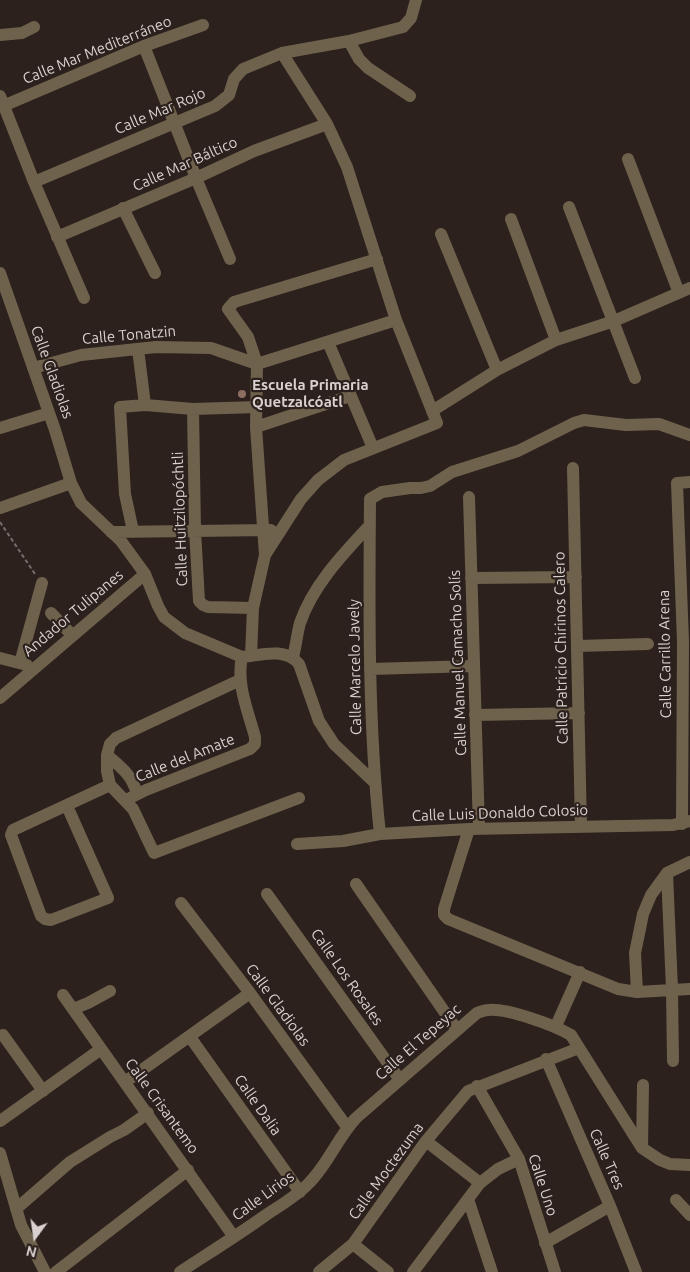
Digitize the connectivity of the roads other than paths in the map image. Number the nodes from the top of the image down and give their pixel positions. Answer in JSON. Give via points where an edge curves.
{"nodes":[{"id":1,"x":416,"y":0,"type":"edge"},
{"id":2,"x":203,"y":25,"type":"dead end"},
{"id":3,"x":34,"y":28,"type":"dead end"},
{"id":4,"x":0,"y":36,"type":"edge"},
{"id":5,"x":348,"y":41,"type":"junction"},
{"id":6,"x":144,"y":46,"type":"junction"},
{"id":7,"x":282,"y":53,"type":"junction"},
{"id":8,"x":410,"y":96,"type":"dead end"},
{"id":9,"x":2,"y":101,"type":"edge"},
{"id":10,"x":174,"y":124,"type":"junction"},
{"id":11,"x":327,"y":124,"type":"junction"},
{"id":12,"x":628,"y":159,"type":"dead end"},
{"id":13,"x":196,"y":178,"type":"junction"},
{"id":14,"x":34,"y":182,"type":"junction"},
{"id":15,"x":569,"y":207,"type":"dead end"},
{"id":16,"x":123,"y":208,"type":"junction"},
{"id":17,"x":511,"y":219,"type":"dead end"},
{"id":18,"x":441,"y":234,"type":"dead end"},
{"id":19,"x":57,"y":236,"type":"junction"},
{"id":20,"x":377,"y":258,"type":"junction"},
{"id":21,"x":230,"y":260,"type":"dead end"},
{"id":22,"x":0,"y":273,"type":"edge"},
{"id":23,"x":155,"y":273,"type":"dead end"},
{"id":24,"x":684,"y":290,"type":"edge"},
{"id":25,"x":84,"y":298,"type":"dead end"},
{"id":26,"x":396,"y":320,"type":"junction"},
{"id":27,"x":614,"y":321,"type":"junction"},
{"id":28,"x":556,"y":340,"type":"junction"},
{"id":29,"x":328,"y":342,"type":"junction"},
{"id":30,"x":138,"y":348,"type":"junction"},
{"id":31,"x":257,"y":364,"type":"junction"},
{"id":32,"x":33,"y":368,"type":"junction"},
{"id":33,"x":496,"y":370,"type":"junction"},
{"id":34,"x":635,"y":378,"type":"dead end"},
{"id":35,"x":350,"y":396,"type":"junction"},
{"id":36,"x":145,"y":405,"type":"junction"},
{"id":37,"x":257,"y":407,"type":"junction"},
{"id":38,"x":193,"y":409,"type":"junction"},
{"id":39,"x":432,"y":411,"type":"junction"},
{"id":40,"x":49,"y":413,"type":"junction"},
{"id":41,"x":256,"y":427,"type":"junction"},
{"id":42,"x":0,"y":428,"type":"edge"},
{"id":43,"x":690,"y":435,"type":"edge"},
{"id":44,"x":373,"y":448,"type":"junction"},
{"id":45,"x":573,"y":468,"type":"dead end"},
{"id":46,"x":684,"y":482,"type":"edge"},
{"id":47,"x":71,"y":484,"type":"junction"},
{"id":48,"x":469,"y":496,"type":"dead end"},
{"id":49,"x":0,"y":508,"type":"edge"},
{"id":50,"x":370,"y":525,"type":"junction"},
{"id":51,"x":263,"y":529,"type":"junction"},
{"id":52,"x":195,"y":530,"type":"junction"},
{"id":53,"x":134,"y":531,"type":"junction"},
{"id":54,"x":280,"y":531,"type":"junction"},
{"id":55,"x":111,"y":532,"type":"junction"},
{"id":56,"x":265,"y":555,"type":"junction"},
{"id":57,"x":145,"y":574,"type":"junction"},
{"id":58,"x":576,"y":577,"type":"junction"},
{"id":59,"x":471,"y":578,"type":"junction"},
{"id":60,"x":42,"y":583,"type":"road end"},
{"id":61,"x":253,"y":608,"type":"junction"},
{"id":62,"x":51,"y":613,"type":"dead end"},
{"id":63,"x":72,"y":635,"type":"junction"},
{"id":64,"x":686,"y":641,"type":"edge"},
{"id":65,"x":648,"y":644,"type":"dead end"},
{"id":66,"x":577,"y":646,"type":"junction"},
{"id":67,"x":247,"y":657,"type":"junction"},
{"id":68,"x":294,"y":657,"type":"junction"},
{"id":69,"x":0,"y":658,"type":"edge"},
{"id":70,"x":20,"y":663,"type":"junction"},
{"id":71,"x":474,"y":666,"type":"junction"},
{"id":72,"x":34,"y":667,"type":"junction"},
{"id":73,"x":370,"y":669,"type":"junction"},
{"id":74,"x":240,"y":680,"type":"junction"},
{"id":75,"x":0,"y":698,"type":"edge"},
{"id":76,"x":579,"y":713,"type":"junction"},
{"id":77,"x":475,"y":715,"type":"junction"},
{"id":78,"x":109,"y":749,"type":"junction"},
{"id":79,"x":375,"y":783,"type":"junction"},
{"id":80,"x":110,"y":786,"type":"junction"},
{"id":81,"x":132,"y":797,"type":"junction"},
{"id":82,"x":299,"y":798,"type":"dead end"},
{"id":83,"x":66,"y":806,"type":"junction"},
{"id":84,"x":686,"y":823,"type":"edge"},
{"id":85,"x":581,"y":827,"type":"junction"},
{"id":86,"x":474,"y":829,"type":"junction"},
{"id":87,"x":380,"y":834,"type":"junction"},
{"id":88,"x":297,"y":844,"type":"dead end"},
{"id":89,"x":690,"y":862,"type":"edge"},
{"id":90,"x":667,"y":873,"type":"junction"},
{"id":91,"x":356,"y":884,"type":"dead end"},
{"id":92,"x":267,"y":894,"type":"dead end"},
{"id":93,"x":181,"y":903,"type":"dead end"},
{"id":94,"x":580,"y":972,"type":"junction"},
{"id":95,"x":672,"y":989,"type":"junction"},
{"id":96,"x":690,"y":989,"type":"edge"},
{"id":97,"x":110,"y":991,"type":"dead end"},
{"id":98,"x":637,"y":992,"type":"junction"},
{"id":99,"x":250,"y":993,"type":"junction"},
{"id":100,"x":63,"y":994,"type":"dead end"},
{"id":101,"x":73,"y":1009,"type":"junction"},
{"id":102,"x":556,"y":1026,"type":"junction"},
{"id":103,"x":457,"y":1030,"type":"junction"},
{"id":104,"x":3,"y":1035,"type":"dead end"},
{"id":105,"x":190,"y":1037,"type":"junction"},
{"id":106,"x":579,"y":1048,"type":"junction"},
{"id":107,"x":101,"y":1049,"type":"junction"},
{"id":108,"x":546,"y":1060,"type":"junction"},
{"id":109,"x":673,"y":1061,"type":"dead end"},
{"id":110,"x":400,"y":1080,"type":"junction"},
{"id":111,"x":125,"y":1082,"type":"junction"},
{"id":112,"x":643,"y":1085,"type":"dead end"},
{"id":113,"x":477,"y":1086,"type":"junction"},
{"id":114,"x":43,"y":1091,"type":"junction"},
{"id":115,"x":148,"y":1114,"type":"junction"},
{"id":116,"x":0,"y":1121,"type":"edge"},
{"id":117,"x":347,"y":1128,"type":"junction"},
{"id":118,"x":426,"y":1141,"type":"junction"},
{"id":119,"x":642,"y":1148,"type":"junction"},
{"id":120,"x":0,"y":1153,"type":"edge"},
{"id":121,"x":519,"y":1158,"type":"junction"},
{"id":122,"x":690,"y":1165,"type":"edge"},
{"id":123,"x":188,"y":1170,"type":"junction"},
{"id":124,"x":480,"y":1183,"type":"junction"},
{"id":125,"x":300,"y":1192,"type":"junction"},
{"id":126,"x":468,"y":1199,"type":"junction"},
{"id":127,"x":676,"y":1200,"type":"dead end"},
{"id":128,"x":610,"y":1206,"type":"junction"},
{"id":129,"x":16,"y":1208,"type":"junction"},
{"id":130,"x":690,"y":1215,"type":"edge"},
{"id":131,"x":234,"y":1237,"type":"junction"},
{"id":132,"x":545,"y":1243,"type":"junction"},
{"id":133,"x":353,"y":1244,"type":"junction"},
{"id":134,"x":45,"y":1272,"type":"edge"},
{"id":135,"x":56,"y":1272,"type":"edge"},
{"id":136,"x":180,"y":1272,"type":"edge"},
{"id":137,"x":318,"y":1272,"type":"edge"},
{"id":138,"x":388,"y":1272,"type":"edge"},
{"id":139,"x":414,"y":1272,"type":"edge"},
{"id":140,"x":492,"y":1272,"type":"edge"},
{"id":141,"x":555,"y":1272,"type":"edge"},
{"id":142,"x":636,"y":1272,"type":"edge"}],
"edges":[{"from":1,"to":5,"type":"street","name":"Calle Mar Rojo","via":[[408,24]]},
{"from":2,"to":6,"type":"street","name":"Calle Mar Mediterráneo"},
{"from":3,"to":4,"type":"street"},
{"from":5,"to":7,"type":"street","name":"Calle Mar Rojo"},
{"from":5,"to":8,"type":"street","via":[[368,68]]},
{"from":6,"to":9,"type":"street","name":"Calle Mar Mediterráneo"},
{"from":6,"to":10,"type":"street"},
{"from":7,"to":10,"type":"street","name":"Calle Mar Rojo","via":[[243,69],[234,79],[229,96],[215,106]]},
{"from":7,"to":11,"type":"street"},
{"from":9,"to":14,"type":"street"},
{"from":10,"to":13,"type":"street"},
{"from":10,"to":14,"type":"street","name":"Calle Mar Rojo"},
{"from":11,"to":13,"type":"street","name":"Calle Mar Báltico","via":[[254,151]]},
{"from":11,"to":20,"type":"street","via":[[347,167]]},
{"from":12,"to":24,"type":"street"},
{"from":13,"to":16,"type":"street","name":"Calle Mar Báltico"},
{"from":13,"to":21,"type":"street"},
{"from":14,"to":19,"type":"street"},
{"from":15,"to":27,"type":"street"},
{"from":16,"to":19,"type":"street","name":"Calle Mar Báltico"},
{"from":16,"to":23,"type":"street"},
{"from":17,"to":28,"type":"street"},
{"from":18,"to":33,"type":"street"},
{"from":19,"to":25,"type":"street"},
{"from":20,"to":26,"type":"street"},
{"from":20,"to":31,"type":"street","via":[[234,302],[228,309],[248,338]]},
{"from":22,"to":32,"type":"street","name":"Calle Gladiolas"},
{"from":24,"to":27,"type":"street"},
{"from":26,"to":29,"type":"street"},
{"from":26,"to":39,"type":"street"},
{"from":27,"to":28,"type":"street"},
{"from":27,"to":34,"type":"street"},
{"from":28,"to":33,"type":"street"},
{"from":29,"to":31,"type":"street"},
{"from":29,"to":35,"type":"street"},
{"from":30,"to":31,"type":"street","name":"Calle Tonatzin","via":[[211,348]]},
{"from":30,"to":32,"type":"street","name":"Calle Tonatzin","via":[[81,355]]},
{"from":30,"to":36,"type":"street"},
{"from":31,"to":37,"type":"street"},
{"from":32,"to":40,"type":"street","name":"Calle Gladiolas"},
{"from":33,"to":39,"type":"street"},
{"from":35,"to":41,"type":"street"},
{"from":35,"to":44,"type":"street"},
{"from":36,"to":38,"type":"street"},
{"from":36,"to":53,"type":"street","via":[[120,407],[125,494]]},
{"from":37,"to":38,"type":"street"},
{"from":37,"to":41,"type":"street"},
{"from":38,"to":52,"type":"street","name":"Calle Huitzilopóchtli"},
{"from":39,"to":44,"type":"street","via":[[437,423]]},
{"from":40,"to":42,"type":"street"},
{"from":40,"to":47,"type":"street","name":"Calle Gladiolas"},
{"from":41,"to":51,"type":"street"},
{"from":43,"to":50,"type":"street","name":"Calle Marcelo Javely","via":[[659,424],[626,425],[584,420],[518,451],[452,472],[430,486],[382,492],[370,499]]},
{"from":44,"to":54,"type":"street","via":[[344,460],[318,480]]},
{"from":45,"to":58,"type":"street","name":"Calle Patricio Chirinos Calero"},
{"from":46,"to":64,"type":"street","name":"Calle Carrillo Arena"},
{"from":47,"to":49,"type":"street"},
{"from":47,"to":55,"type":"street","name":"Calle Gladiolas","via":[[80,504]]},
{"from":48,"to":59,"type":"street","name":"Calle Manuel Camacho Solís"},
{"from":50,"to":68,"type":"street","via":[[338,560],[316,591],[300,623]]},
{"from":50,"to":73,"type":"street","name":"Calle Marcelo Javely"},
{"from":51,"to":52,"type":"street"},
{"from":51,"to":54,"type":"street"},
{"from":51,"to":56,"type":"street"},
{"from":52,"to":53,"type":"street"},
{"from":52,"to":61,"type":"street","name":"Calle Huitzilopóchtli","via":[[199,601],[208,607]]},
{"from":53,"to":55,"type":"street"},
{"from":54,"to":56,"type":"street"},
{"from":55,"to":57,"type":"street","name":"Calle Gladiolas"},
{"from":56,"to":61,"type":"street","name":"Calle del Amate"},
{"from":57,"to":63,"type":"street","name":"Andador Tulipanes"},
{"from":57,"to":67,"type":"street","name":"Calle Gladiolas","via":[[164,617],[185,633]]},
{"from":58,"to":59,"type":"street"},
{"from":58,"to":66,"type":"street","name":"Calle Patricio Chirinos Calero"},
{"from":59,"to":71,"type":"street","name":"Calle Manuel Camacho Solís"},
{"from":60,"to":70,"type":"street"},
{"from":61,"to":67,"type":"street","name":"Calle del Amate"},
{"from":62,"to":63,"type":"street"},
{"from":63,"to":72,"type":"street","name":"Andador Tulipanes"},
{"from":64,"to":84,"type":"street","name":"Calle Carrillo Arena"},
{"from":65,"to":66,"type":"street"},
{"from":66,"to":76,"type":"street","name":"Calle Patricio Chirinos Calero"},
{"from":67,"to":68,"type":"street","via":[[282,653]]},
{"from":67,"to":74,"type":"street","name":"Calle del Amate","via":[[240,669]]},
{"from":68,"to":79,"type":"street","via":[[319,721],[334,744]]},
{"from":69,"to":70,"type":"street"},
{"from":70,"to":72,"type":"street"},
{"from":71,"to":73,"type":"street"},
{"from":71,"to":77,"type":"street","name":"Calle Manuel Camacho Solís"},
{"from":72,"to":75,"type":"street","name":"Andador Tulipanes"},
{"from":73,"to":79,"type":"street","name":"Calle Marcelo Javely"},
{"from":74,"to":78,"type":"street","via":[[116,738]]},
{"from":74,"to":81,"type":"street","name":"Calle del Amate","via":[[256,737],[250,749]]},
{"from":76,"to":77,"type":"street"},
{"from":76,"to":85,"type":"street","name":"Calle Patricio Chirinos Calero"},
{"from":77,"to":86,"type":"street","name":"Calle Manuel Camacho Solís"},
{"from":78,"to":80,"type":"street","via":[[107,771]]},
{"from":78,"to":81,"type":"street","via":[[134,783]]},
{"from":79,"to":87,"type":"street","name":"Calle Marcelo Javely"},
{"from":80,"to":81,"type":"street"},
{"from":80,"to":83,"type":"street"},
{"from":81,"to":82,"type":"street","via":[[133,809],[154,853]]},
{"from":83,"to":83,"type":"street","via":[[13,830],[11,835],[45,920],[108,898]]},
{"from":84,"to":85,"type":"street","name":"Calle Luis Donaldo Colosio"},
{"from":85,"to":86,"type":"street","name":"Calle Luis Donaldo Colosio"},
{"from":86,"to":87,"type":"street","name":"Calle Luis Donaldo Colosio"},
{"from":86,"to":94,"type":"street","name":"Calle Manuel Camacho Solís","via":[[444,915]]},
{"from":87,"to":88,"type":"street","name":"Calle Luis Donaldo Colosio","via":[[343,841]]},
{"from":89,"to":90,"type":"street"},
{"from":90,"to":95,"type":"street"},
{"from":90,"to":98,"type":"street","via":[[651,895],[643,914],[635,953]]},
{"from":91,"to":103,"type":"street"},
{"from":92,"to":110,"type":"street","name":"Calle Los Rosales"},
{"from":93,"to":99,"type":"street","name":"Calle Gladiolas"},
{"from":94,"to":98,"type":"street","via":[[618,989]]},
{"from":94,"to":102,"type":"street"},
{"from":95,"to":96,"type":"street"},
{"from":95,"to":98,"type":"street"},
{"from":95,"to":109,"type":"street"},
{"from":97,"to":101,"type":"street"},
{"from":99,"to":105,"type":"street"},
{"from":99,"to":117,"type":"street","name":"Calle Gladiolas"},
{"from":100,"to":101,"type":"street","name":"Calle Crisantemo"},
{"from":101,"to":107,"type":"street","name":"Calle Crisantemo"},
{"from":102,"to":103,"type":"street","name":"Calle El Tepeyac","via":[[498,1010],[486,1010],[477,1013]]},
{"from":102,"to":106,"type":"street","via":[[571,1035]]},
{"from":103,"to":110,"type":"street","name":"Calle El Tepeyac"},
{"from":104,"to":114,"type":"street"},
{"from":105,"to":111,"type":"street"},
{"from":105,"to":125,"type":"street","name":"Calle Dalia"},
{"from":106,"to":108,"type":"street"},
{"from":106,"to":119,"type":"street"},
{"from":107,"to":111,"type":"street","name":"Calle Crisantemo"},
{"from":107,"to":114,"type":"street"},
{"from":108,"to":113,"type":"street"},
{"from":108,"to":128,"type":"street","name":"Calle Tres"},
{"from":110,"to":117,"type":"street","name":"Calle El Tepeyac"},
{"from":111,"to":115,"type":"street","name":"Calle Crisantemo"},
{"from":112,"to":119,"type":"street"},
{"from":113,"to":118,"type":"street","name":"Calle Moctezuma","via":[[468,1091]]},
{"from":113,"to":121,"type":"street","name":"Calle Uno"},
{"from":114,"to":116,"type":"street"},
{"from":115,"to":123,"type":"street","name":"Calle Crisantemo"},
{"from":115,"to":129,"type":"street","via":[[70,1162]]},
{"from":117,"to":125,"type":"street","name":"Calle Lirios","via":[[333,1152]]},
{"from":118,"to":124,"type":"street"},
{"from":118,"to":133,"type":"street","name":"Calle Moctezuma"},
{"from":119,"to":122,"type":"street","via":[[670,1164]]},
{"from":120,"to":129,"type":"street"},
{"from":121,"to":124,"type":"street"},
{"from":121,"to":132,"type":"street","name":"Calle Uno"},
{"from":123,"to":131,"type":"street","name":"Calle Crisantemo"},
{"from":123,"to":135,"type":"street"},
{"from":124,"to":126,"type":"street"},
{"from":125,"to":131,"type":"street","name":"Calle Lirios"},
{"from":126,"to":139,"type":"street"},
{"from":126,"to":140,"type":"street"},
{"from":127,"to":130,"type":"street"},
{"from":128,"to":132,"type":"street"},
{"from":128,"to":142,"type":"street","name":"Calle Tres"},
{"from":129,"to":134,"type":"street"},
{"from":131,"to":136,"type":"street","name":"Calle Lirios"},
{"from":132,"to":141,"type":"street","name":"Calle Uno"},
{"from":133,"to":137,"type":"street","name":"Calle Moctezuma"},
{"from":133,"to":138,"type":"street"}]}
